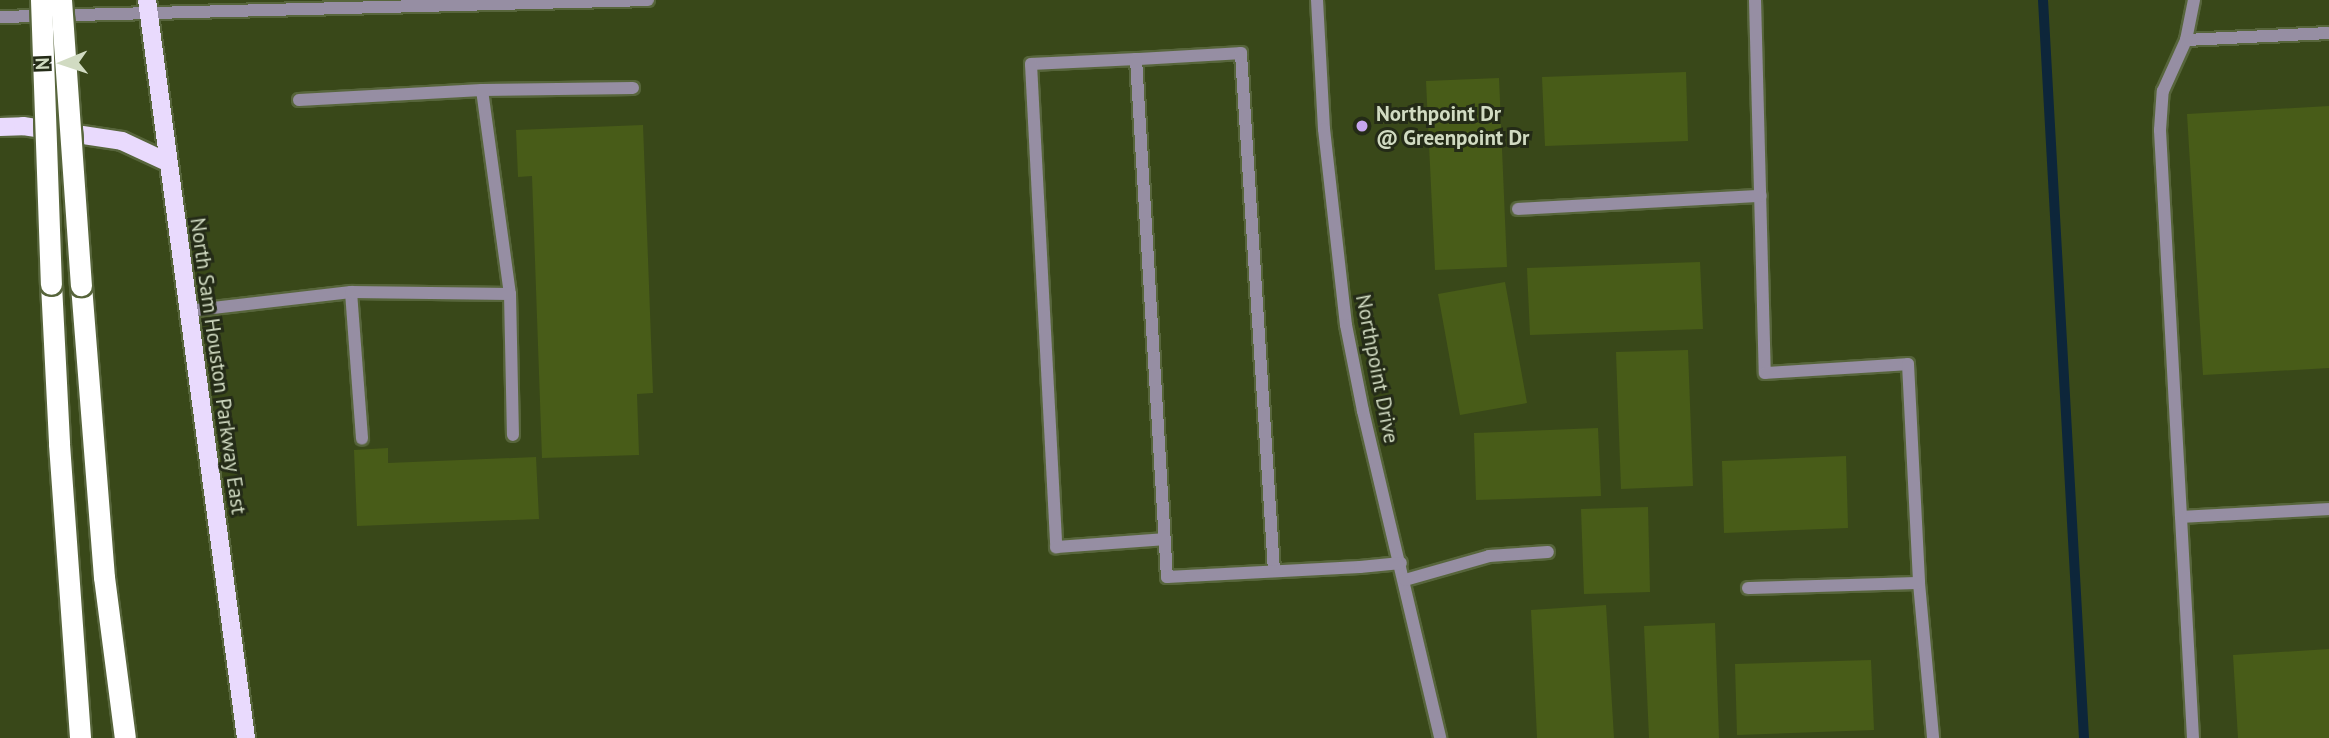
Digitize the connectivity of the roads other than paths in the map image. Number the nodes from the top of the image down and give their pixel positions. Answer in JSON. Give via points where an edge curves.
{"nodes":[{"id":1,"x":41,"y":0,"type":"edge"},
{"id":2,"x":61,"y":0,"type":"edge"},
{"id":3,"x":642,"y":0,"type":"edge"},
{"id":4,"x":648,"y":0,"type":"edge"},
{"id":5,"x":1317,"y":0,"type":"edge"},
{"id":6,"x":2194,"y":0,"type":"edge"},
{"id":7,"x":1755,"y":6,"type":"edge"},
{"id":8,"x":147,"y":7,"type":"edge"},
{"id":9,"x":0,"y":17,"type":"edge"},
{"id":10,"x":2329,"y":33,"type":"edge"},
{"id":11,"x":2186,"y":40,"type":"junction"},
{"id":12,"x":1136,"y":59,"type":"junction"},
{"id":13,"x":633,"y":88,"type":"dead end"},
{"id":14,"x":482,"y":90,"type":"junction"},
{"id":15,"x":299,"y":100,"type":"dead end"},
{"id":16,"x":0,"y":127,"type":"edge"},
{"id":17,"x":167,"y":162,"type":"junction"},
{"id":18,"x":1761,"y":196,"type":"junction"},
{"id":19,"x":1518,"y":209,"type":"dead end"},
{"id":20,"x":351,"y":292,"type":"junction"},
{"id":21,"x":510,"y":294,"type":"junction"},
{"id":22,"x":187,"y":311,"type":"junction"},
{"id":23,"x":513,"y":435,"type":"dead end"},
{"id":24,"x":362,"y":439,"type":"dead end"},
{"id":25,"x":2329,"y":509,"type":"edge"},
{"id":26,"x":2181,"y":517,"type":"junction"},
{"id":27,"x":1164,"y":539,"type":"junction"},
{"id":28,"x":1548,"y":552,"type":"dead end"},
{"id":29,"x":1401,"y":563,"type":"junction"},
{"id":30,"x":1274,"y":571,"type":"junction"},
{"id":31,"x":1405,"y":580,"type":"junction"},
{"id":32,"x":1919,"y":583,"type":"junction"},
{"id":33,"x":1748,"y":588,"type":"dead end"},
{"id":34,"x":80,"y":738,"type":"edge"},
{"id":35,"x":125,"y":738,"type":"edge"},
{"id":36,"x":246,"y":738,"type":"edge"},
{"id":37,"x":1440,"y":738,"type":"edge"},
{"id":38,"x":1933,"y":738,"type":"edge"},
{"id":39,"x":2193,"y":738,"type":"edge"}],
"edges":[{"from":1,"to":34,"type":"highway","bridge":true,"via":[[59,444]]},
{"from":2,"to":35,"type":"highway","bridge":true,"via":[[104,577]]},
{"from":3,"to":4,"type":"street"},
{"from":3,"to":8,"type":"street"},
{"from":5,"to":29,"type":"street","name":"Northpoint Drive","via":[[1324,129],[1346,325]]},
{"from":6,"to":11,"type":"street"},
{"from":7,"to":18,"type":"street"},
{"from":8,"to":9,"type":"street"},
{"from":8,"to":17,"type":"main road","name":"North Sam Houston Parkway East"},
{"from":10,"to":11,"type":"street"},
{"from":11,"to":26,"type":"street","via":[[2163,91],[2160,130]]},
{"from":12,"to":27,"type":"street"},
{"from":12,"to":27,"type":"street","via":[[1031,64],[1055,533],[1056,547]]},
{"from":12,"to":30,"type":"street","via":[[1241,53]]},
{"from":13,"to":14,"type":"street"},
{"from":14,"to":15,"type":"street"},
{"from":14,"to":21,"type":"street"},
{"from":16,"to":17,"type":"main road","via":[[23,126],[122,141]]},
{"from":17,"to":22,"type":"main road","name":"North Sam Houston Parkway East"},
{"from":18,"to":19,"type":"street"},
{"from":18,"to":32,"type":"street","via":[[1765,373],[1908,364]]},
{"from":20,"to":21,"type":"street"},
{"from":20,"to":22,"type":"street"},
{"from":20,"to":24,"type":"street"},
{"from":21,"to":23,"type":"street"},
{"from":22,"to":36,"type":"main road","name":"North Sam Houston Parkway East"},
{"from":25,"to":26,"type":"street"},
{"from":26,"to":39,"type":"street"},
{"from":27,"to":30,"type":"street","via":[[1167,577]]},
{"from":28,"to":31,"type":"street","via":[[1489,556]]},
{"from":29,"to":30,"type":"street"},
{"from":29,"to":31,"type":"street","name":"Northpoint Drive"},
{"from":31,"to":37,"type":"street","name":"Northpoint Drive"},
{"from":32,"to":33,"type":"street"},
{"from":32,"to":38,"type":"street"}]}
